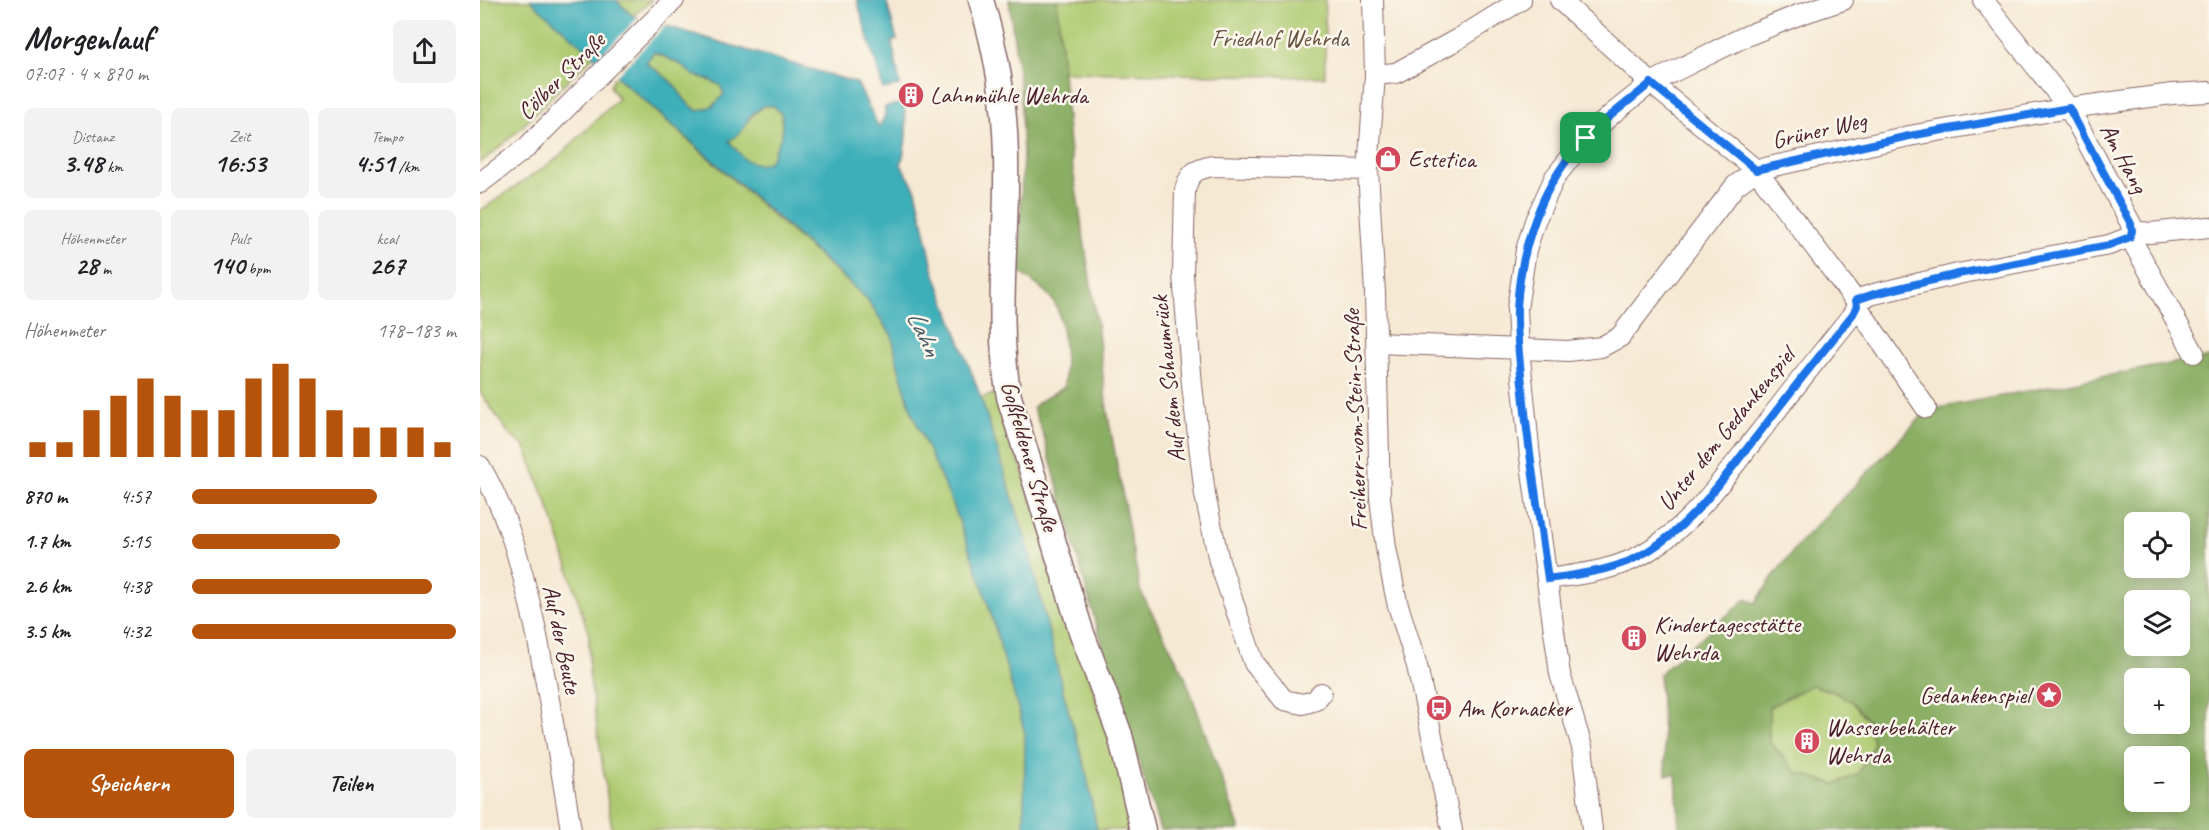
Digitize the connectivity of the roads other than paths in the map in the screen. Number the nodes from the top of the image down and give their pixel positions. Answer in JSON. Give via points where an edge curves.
{"nodes":[{"id":1,"x":674,"y":0,"type":"edge"},
{"id":2,"x":981,"y":0,"type":"edge"},
{"id":3,"x":1373,"y":0,"type":"edge"},
{"id":4,"x":1521,"y":0,"type":"edge"},
{"id":5,"x":1560,"y":0,"type":"edge"},
{"id":6,"x":1843,"y":0,"type":"edge"},
{"id":7,"x":1983,"y":0,"type":"edge"},
{"id":8,"x":1375,"y":75,"type":"junction"},
{"id":9,"x":1651,"y":83,"type":"junction"},
{"id":10,"x":2209,"y":92,"type":"edge"},
{"id":11,"x":2069,"y":108,"type":"junction"},
{"id":12,"x":1368,"y":170,"type":"junction"},
{"id":13,"x":1756,"y":170,"type":"junction"},
{"id":14,"x":480,"y":183,"type":"edge"},
{"id":15,"x":2209,"y":227,"type":"edge"},
{"id":16,"x":2131,"y":234,"type":"junction"},
{"id":17,"x":1856,"y":303,"type":"junction"},
{"id":18,"x":1377,"y":343,"type":"junction"},
{"id":19,"x":1519,"y":348,"type":"junction"},
{"id":20,"x":2194,"y":353,"type":"dead end"},
{"id":21,"x":1926,"y":408,"type":"dead end"},
{"id":22,"x":480,"y":466,"type":"edge"},
{"id":23,"x":1548,"y":579,"type":"junction"},
{"id":24,"x":1321,"y":693,"type":"dead end"},
{"id":25,"x":571,"y":830,"type":"edge"},
{"id":26,"x":1143,"y":830,"type":"edge"},
{"id":27,"x":1452,"y":830,"type":"edge"},
{"id":28,"x":1592,"y":830,"type":"edge"}],
"edges":[{"from":1,"to":14,"type":"street","name":"Cölber Straße","via":[[526,148]]},
{"from":2,"to":26,"type":"main road","name":"Goßfeldener Straße","via":[[999,68],[1005,130],[1002,336],[1009,398],[1081,631],[1120,735]]},
{"from":3,"to":8,"type":"street","name":"Freiherr-vom-Stein-Straße"},
{"from":4,"to":8,"type":"street","via":[[1396,74]]},
{"from":5,"to":9,"type":"street"},
{"from":6,"to":9,"type":"street","via":[[1744,37]]},
{"from":7,"to":11,"type":"street","name":"Am Hang"},
{"from":8,"to":12,"type":"street","name":"Freiherr-vom-Stein-Straße"},
{"from":9,"to":13,"type":"street"},
{"from":9,"to":19,"type":"street","via":[[1569,156],[1545,196],[1520,280]]},
{"from":10,"to":11,"type":"street","name":"Grüner Weg"},
{"from":11,"to":13,"type":"street","name":"Grüner Weg","via":[[1909,136]]},
{"from":11,"to":16,"type":"street","name":"Am Hang","via":[[2131,224]]},
{"from":12,"to":18,"type":"street","name":"Freiherr-vom-Stein-Straße"},
{"from":12,"to":24,"type":"street","name":"Auf dem Schaumrück","via":[[1212,166],[1197,170],[1188,178],[1185,190],[1183,275],[1192,385],[1205,495],[1219,561],[1254,663],[1284,699],[1303,704],[1316,700]]},
{"from":13,"to":17,"type":"street"},
{"from":13,"to":19,"type":"street","name":"Grüner Weg","via":[[1735,186],[1620,337],[1587,350]]},
{"from":15,"to":16,"type":"street"},
{"from":16,"to":17,"type":"street","via":[[2109,245],[1958,274],[1874,294]]},
{"from":16,"to":20,"type":"street","name":"Am Hang"},
{"from":17,"to":21,"type":"street"},
{"from":17,"to":23,"type":"street","name":"Unter dem Gedankenspiel","via":[[1853,314],[1709,497],[1671,536],[1647,553],[1619,564]]},
{"from":18,"to":19,"type":"street","name":"Grüner Weg"},
{"from":18,"to":27,"type":"street","name":"Freiherr-vom-Stein-Straße","via":[[1380,498],[1386,548],[1396,602],[1417,666]]},
{"from":19,"to":23,"type":"street"},
{"from":22,"to":25,"type":"street","name":"Auf der Beute","via":[[510,528],[528,595]]},
{"from":23,"to":28,"type":"street","via":[[1560,674],[1582,747]]}]}
